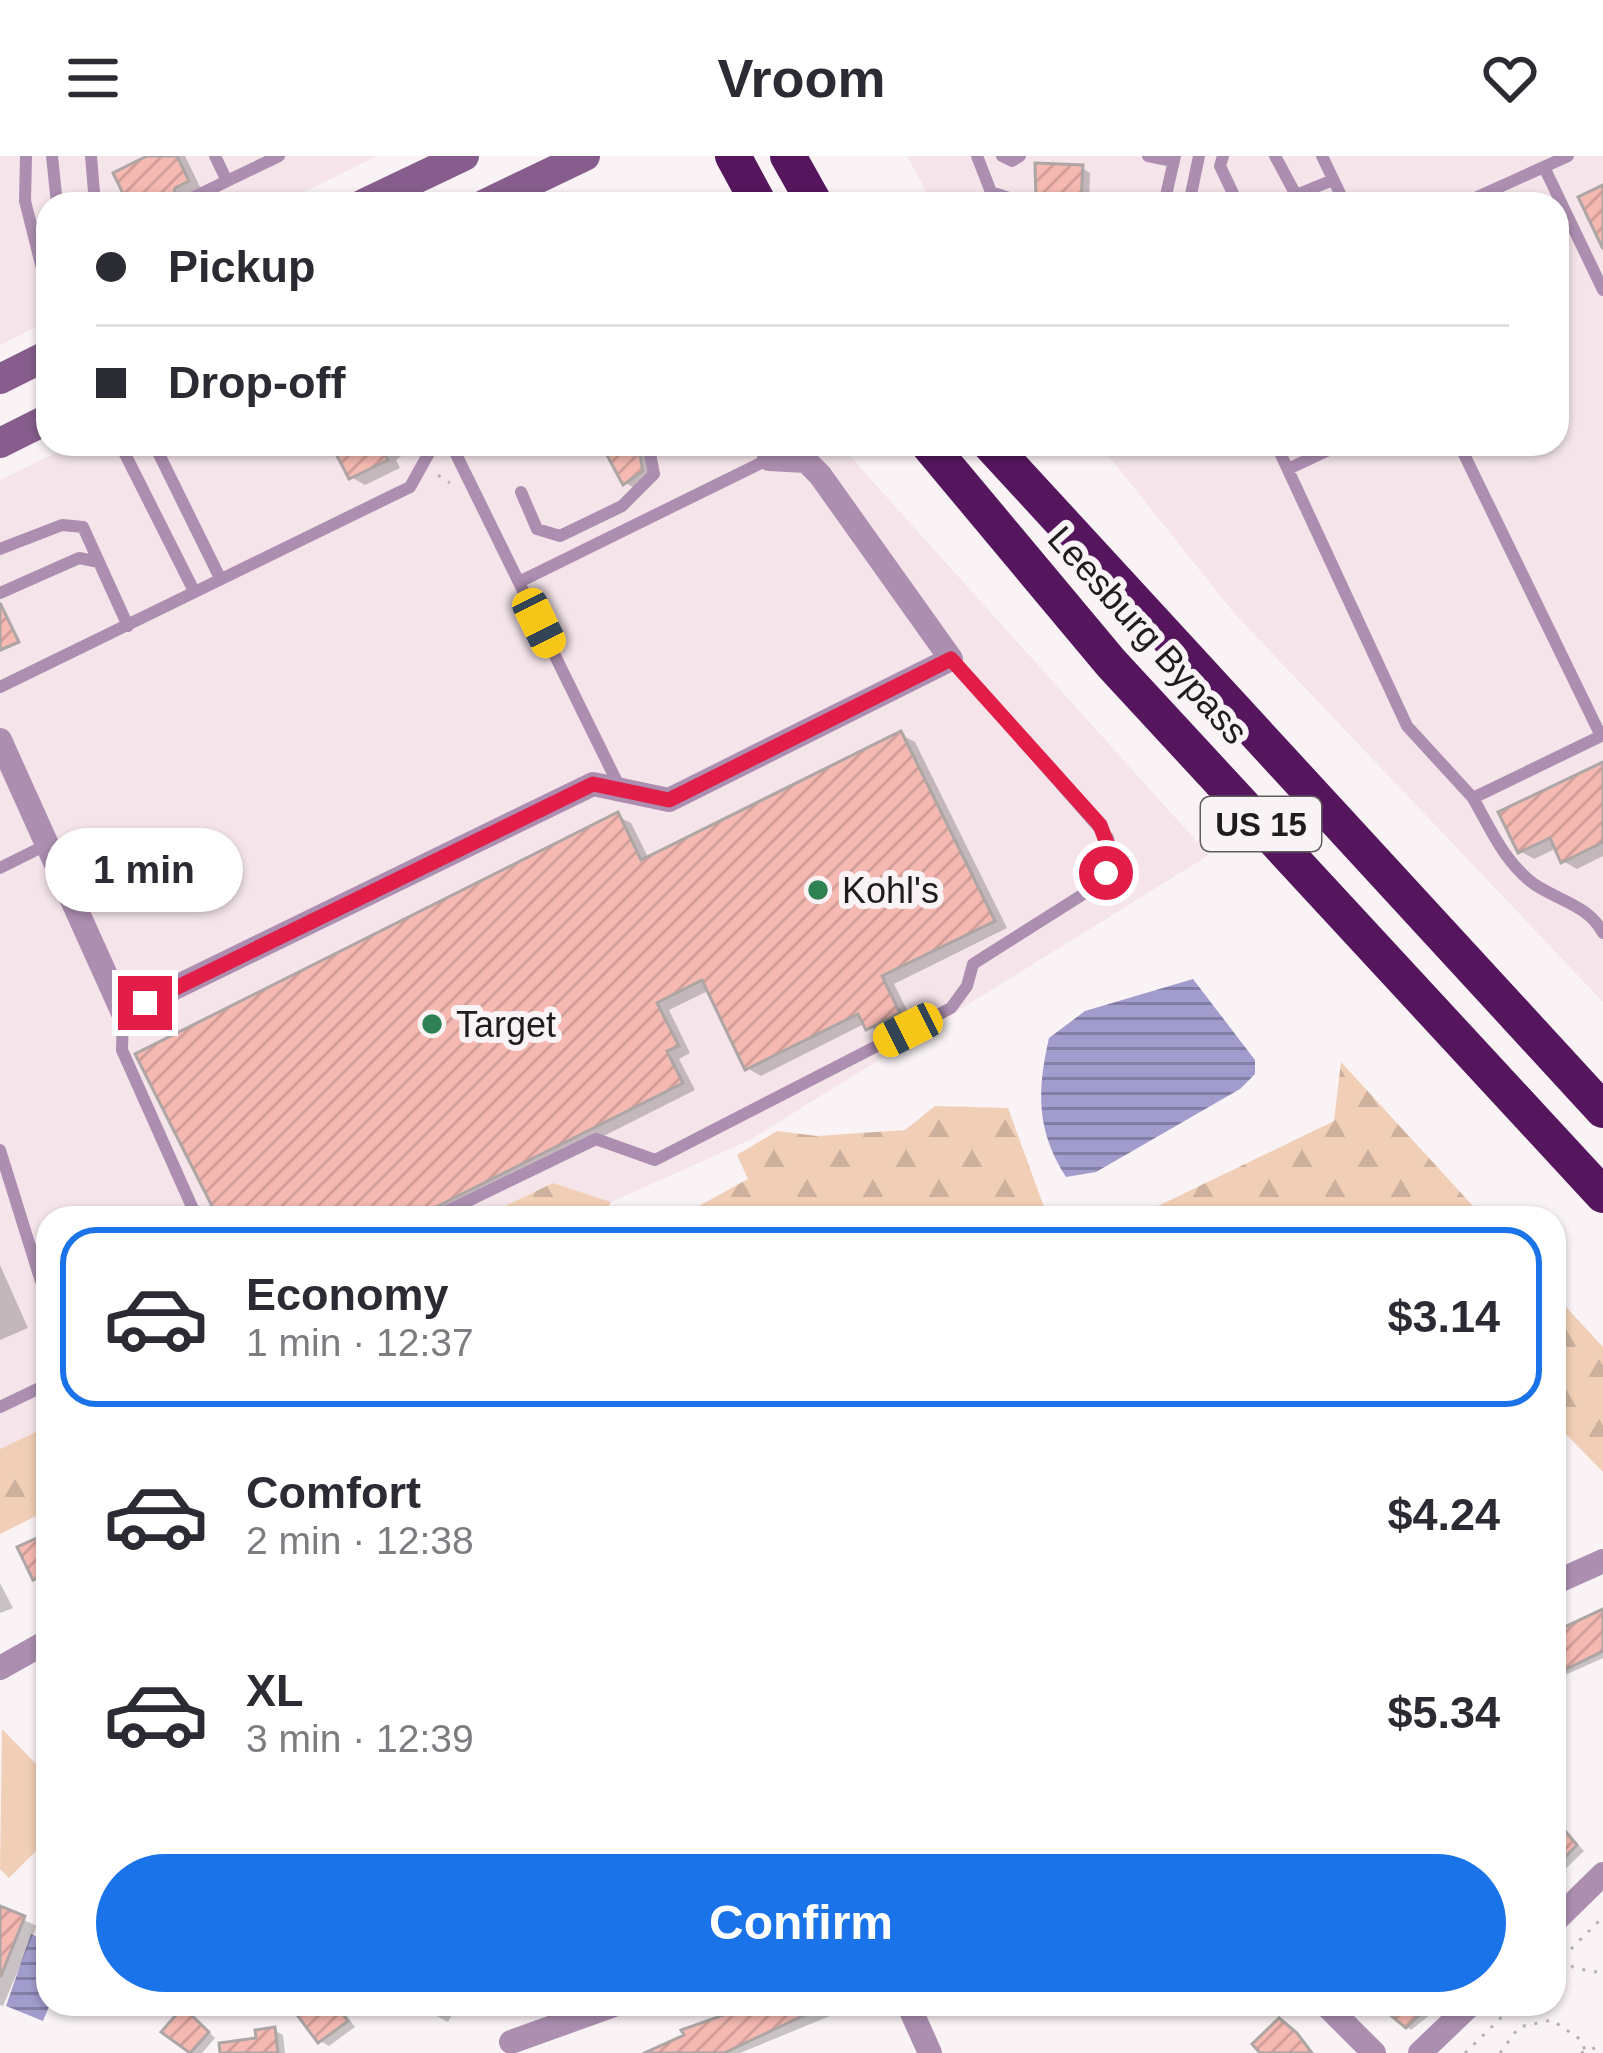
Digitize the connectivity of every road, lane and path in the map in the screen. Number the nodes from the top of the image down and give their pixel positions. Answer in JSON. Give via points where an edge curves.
{"nodes":[{"id":1,"x":26,"y":156,"type":"edge"},
{"id":2,"x":52,"y":156,"type":"edge"},
{"id":3,"x":91,"y":156,"type":"edge"},
{"id":4,"x":215,"y":156,"type":"edge"},
{"id":5,"x":279,"y":156,"type":"edge"},
{"id":6,"x":464,"y":156,"type":"edge"},
{"id":7,"x":585,"y":156,"type":"edge"},
{"id":8,"x":733,"y":156,"type":"edge"},
{"id":9,"x":788,"y":156,"type":"edge"},
{"id":10,"x":803,"y":156,"type":"edge"},
{"id":11,"x":977,"y":156,"type":"edge"},
{"id":12,"x":1002,"y":156,"type":"edge"},
{"id":13,"x":1148,"y":156,"type":"edge"},
{"id":14,"x":1198,"y":156,"type":"edge"},
{"id":15,"x":1222,"y":156,"type":"edge"},
{"id":16,"x":1275,"y":156,"type":"edge"},
{"id":17,"x":1322,"y":156,"type":"edge"},
{"id":18,"x":1568,"y":156,"type":"edge"},
{"id":19,"x":1019,"y":158,"type":"edge"},
{"id":20,"x":1174,"y":159,"type":"edge"},
{"id":21,"x":1544,"y":167,"type":"junction"},
{"id":22,"x":1334,"y":180,"type":"junction"},
{"id":23,"x":227,"y":181,"type":"junction"},
{"id":24,"x":56,"y":192,"type":"edge"},
{"id":25,"x":94,"y":192,"type":"edge"},
{"id":26,"x":204,"y":192,"type":"edge"},
{"id":27,"x":388,"y":192,"type":"edge"},
{"id":28,"x":510,"y":192,"type":"edge"},
{"id":29,"x":752,"y":192,"type":"edge"},
{"id":30,"x":809,"y":192,"type":"edge"},
{"id":31,"x":813,"y":192,"type":"edge"},
{"id":32,"x":992,"y":192,"type":"edge"},
{"id":33,"x":1167,"y":192,"type":"edge"},
{"id":34,"x":1191,"y":192,"type":"edge"},
{"id":35,"x":1232,"y":192,"type":"edge"},
{"id":36,"x":1294,"y":192,"type":"edge"},
{"id":37,"x":1304,"y":192,"type":"edge"},
{"id":38,"x":1340,"y":192,"type":"edge"},
{"id":39,"x":1489,"y":192,"type":"edge"},
{"id":40,"x":1556,"y":192,"type":"edge"},
{"id":41,"x":1569,"y":219,"type":"edge"},
{"id":42,"x":36,"y":245,"type":"edge"},
{"id":43,"x":1603,"y":290,"type":"edge"},
{"id":44,"x":36,"y":361,"type":"edge"},
{"id":45,"x":0,"y":379,"type":"edge"},
{"id":46,"x":36,"y":425,"type":"edge"},
{"id":47,"x":0,"y":443,"type":"edge"},
{"id":48,"x":126,"y":456,"type":"edge"},
{"id":49,"x":160,"y":456,"type":"edge"},
{"id":50,"x":427,"y":456,"type":"edge"},
{"id":51,"x":457,"y":456,"type":"edge"},
{"id":52,"x":650,"y":456,"type":"edge"},
{"id":53,"x":938,"y":456,"type":"edge"},
{"id":54,"x":1001,"y":456,"type":"edge"},
{"id":55,"x":1282,"y":456,"type":"edge"},
{"id":56,"x":1316,"y":456,"type":"edge"},
{"id":57,"x":1465,"y":456,"type":"edge"},
{"id":58,"x":769,"y":459,"type":"joint"},
{"id":59,"x":1288,"y":469,"type":"junction"},
{"id":60,"x":520,"y":492,"type":"dead end"},
{"id":61,"x":0,"y":549,"type":"edge"},
{"id":62,"x":99,"y":563,"type":"junction"},
{"id":63,"x":220,"y":578,"type":"junction"},
{"id":64,"x":518,"y":582,"type":"junction"},
{"id":65,"x":194,"y":591,"type":"junction"},
{"id":66,"x":0,"y":593,"type":"edge"},
{"id":67,"x":128,"y":626,"type":"junction"},
{"id":68,"x":951,"y":659,"type":"junction"},
{"id":69,"x":0,"y":687,"type":"edge"},
{"id":70,"x":1602,"y":736,"type":"edge"},
{"id":71,"x":0,"y":740,"type":"edge"},
{"id":72,"x":621,"y":789,"type":"junction"},
{"id":73,"x":1473,"y":798,"type":"junction"},
{"id":74,"x":44,"y":846,"type":"junction"},
{"id":75,"x":0,"y":868,"type":"edge"},
{"id":76,"x":1603,"y":933,"type":"edge"},
{"id":77,"x":122,"y":1013,"type":"junction"},
{"id":78,"x":1603,"y":1109,"type":"edge"},
{"id":79,"x":0,"y":1150,"type":"edge"},
{"id":80,"x":1603,"y":1196,"type":"edge"},
{"id":81,"x":192,"y":1206,"type":"edge"},
{"id":82,"x":459,"y":1206,"type":"edge"},
{"id":83,"x":36,"y":1266,"type":"edge"},
{"id":84,"x":36,"y":1390,"type":"edge"},
{"id":85,"x":0,"y":1407,"type":"edge"},
{"id":86,"x":1603,"y":1561,"type":"edge"},
{"id":87,"x":1566,"y":1578,"type":"edge"},
{"id":88,"x":36,"y":1648,"type":"edge"},
{"id":89,"x":0,"y":1667,"type":"edge"},
{"id":90,"x":1603,"y":1874,"type":"edge"},
{"id":91,"x":1566,"y":1910,"type":"edge"},
{"id":92,"x":1603,"y":1917,"type":"edge"},
{"id":93,"x":1566,"y":1954,"type":"edge"},
{"id":94,"x":1566,"y":1961,"type":"edge"},
{"id":95,"x":1603,"y":1973,"type":"edge"},
{"id":96,"x":584,"y":2016,"type":"edge"},
{"id":97,"x":913,"y":2016,"type":"edge"},
{"id":98,"x":1337,"y":2016,"type":"edge"},
{"id":99,"x":1459,"y":2016,"type":"edge"},
{"id":100,"x":1503,"y":2016,"type":"edge"},
{"id":101,"x":511,"y":2042,"type":"dead end"},
{"id":102,"x":1603,"y":2045,"type":"edge"},
{"id":103,"x":1584,"y":2052,"type":"edge"},
{"id":104,"x":930,"y":2053,"type":"edge"},
{"id":105,"x":1374,"y":2053,"type":"edge"},
{"id":106,"x":1420,"y":2053,"type":"edge"},
{"id":107,"x":1466,"y":2053,"type":"edge"},
{"id":108,"x":1500,"y":2053,"type":"edge"}],
"edges":[{"from":1,"to":42,"type":"lane","via":[[25,201]]},
{"from":2,"to":24,"type":"lane"},
{"from":3,"to":25,"type":"lane"},
{"from":4,"to":23,"type":"lane"},
{"from":5,"to":23,"type":"lane"},
{"from":6,"to":27,"type":"main road"},
{"from":7,"to":28,"type":"main road"},
{"from":8,"to":29,"type":"highway"},
{"from":9,"to":30,"type":"highway"},
{"from":10,"to":31,"type":"highway"},
{"from":11,"to":32,"type":"lane"},
{"from":12,"to":19,"type":"lane"},
{"from":13,"to":20,"type":"lane"},
{"from":14,"to":34,"type":"lane"},
{"from":15,"to":35,"type":"lane"},
{"from":16,"to":36,"type":"lane"},
{"from":17,"to":22,"type":"lane"},
{"from":18,"to":21,"type":"lane"},
{"from":20,"to":33,"type":"lane"},
{"from":21,"to":39,"type":"lane"},
{"from":21,"to":40,"type":"lane"},
{"from":22,"to":37,"type":"lane"},
{"from":22,"to":38,"type":"lane"},
{"from":23,"to":26,"type":"lane"},
{"from":41,"to":43,"type":"lane"},
{"from":44,"to":45,"type":"main road"},
{"from":46,"to":47,"type":"main road"},
{"from":48,"to":65,"type":"lane"},
{"from":49,"to":63,"type":"lane"},
{"from":50,"to":63,"type":"lane","via":[[410,487]]},
{"from":51,"to":64,"type":"lane"},
{"from":52,"to":60,"type":"lane","via":[[654,474],[637,493],[560,536],[536,529]]},
{"from":53,"to":80,"type":"highway","name":"Leesburg Bypass","number":"US 15","via":[[1111,663]]},
{"from":54,"to":78,"type":"highway","name":"Leesburg Bypass","number":"US 15"},
{"from":55,"to":59,"type":"lane"},
{"from":56,"to":59,"type":"lane"},
{"from":57,"to":70,"type":"lane"},
{"from":58,"to":64,"type":"lane"},
{"from":58,"to":68,"type":"street","via":[[806,461],[820,475]]},
{"from":59,"to":73,"type":"lane","via":[[1407,726]]},
{"from":61,"to":62,"type":"lane","via":[[78,524]]},
{"from":62,"to":66,"type":"lane","via":[[80,558]]},
{"from":62,"to":67,"type":"lane"},
{"from":63,"to":65,"type":"lane"},
{"from":64,"to":72,"type":"lane"},
{"from":65,"to":67,"type":"lane"},
{"from":67,"to":69,"type":"lane"},
{"from":68,"to":72,"type":"street","via":[[669,800]]},
{"from":68,"to":82,"type":"lane","via":[[1108,838],[1112,857],[1093,888],[973,964],[951,1009],[655,1160],[596,1139]]},
{"from":70,"to":73,"type":"lane"},
{"from":71,"to":74,"type":"street"},
{"from":72,"to":77,"type":"street","via":[[593,784]]},
{"from":73,"to":76,"type":"lane","via":[[1508,859],[1534,884],[1594,917]]},
{"from":74,"to":75,"type":"lane"},
{"from":74,"to":77,"type":"street"},
{"from":77,"to":81,"type":"lane","via":[[122,1050]]},
{"from":79,"to":83,"type":"lane"},
{"from":84,"to":85,"type":"lane"},
{"from":86,"to":87,"type":"street"},
{"from":88,"to":89,"type":"street"},
{"from":90,"to":91,"type":"street"},
{"from":92,"to":93,"type":"path"},
{"from":94,"to":95,"type":"path"},
{"from":96,"to":101,"type":"street"},
{"from":97,"to":104,"type":"street"},
{"from":98,"to":105,"type":"street"},
{"from":99,"to":106,"type":"street"},
{"from":100,"to":107,"type":"path"},
{"from":102,"to":103,"type":"path"},
{"from":103,"to":108,"type":"path","via":[[1581,2040],[1552,2020],[1519,2027]]}]}
